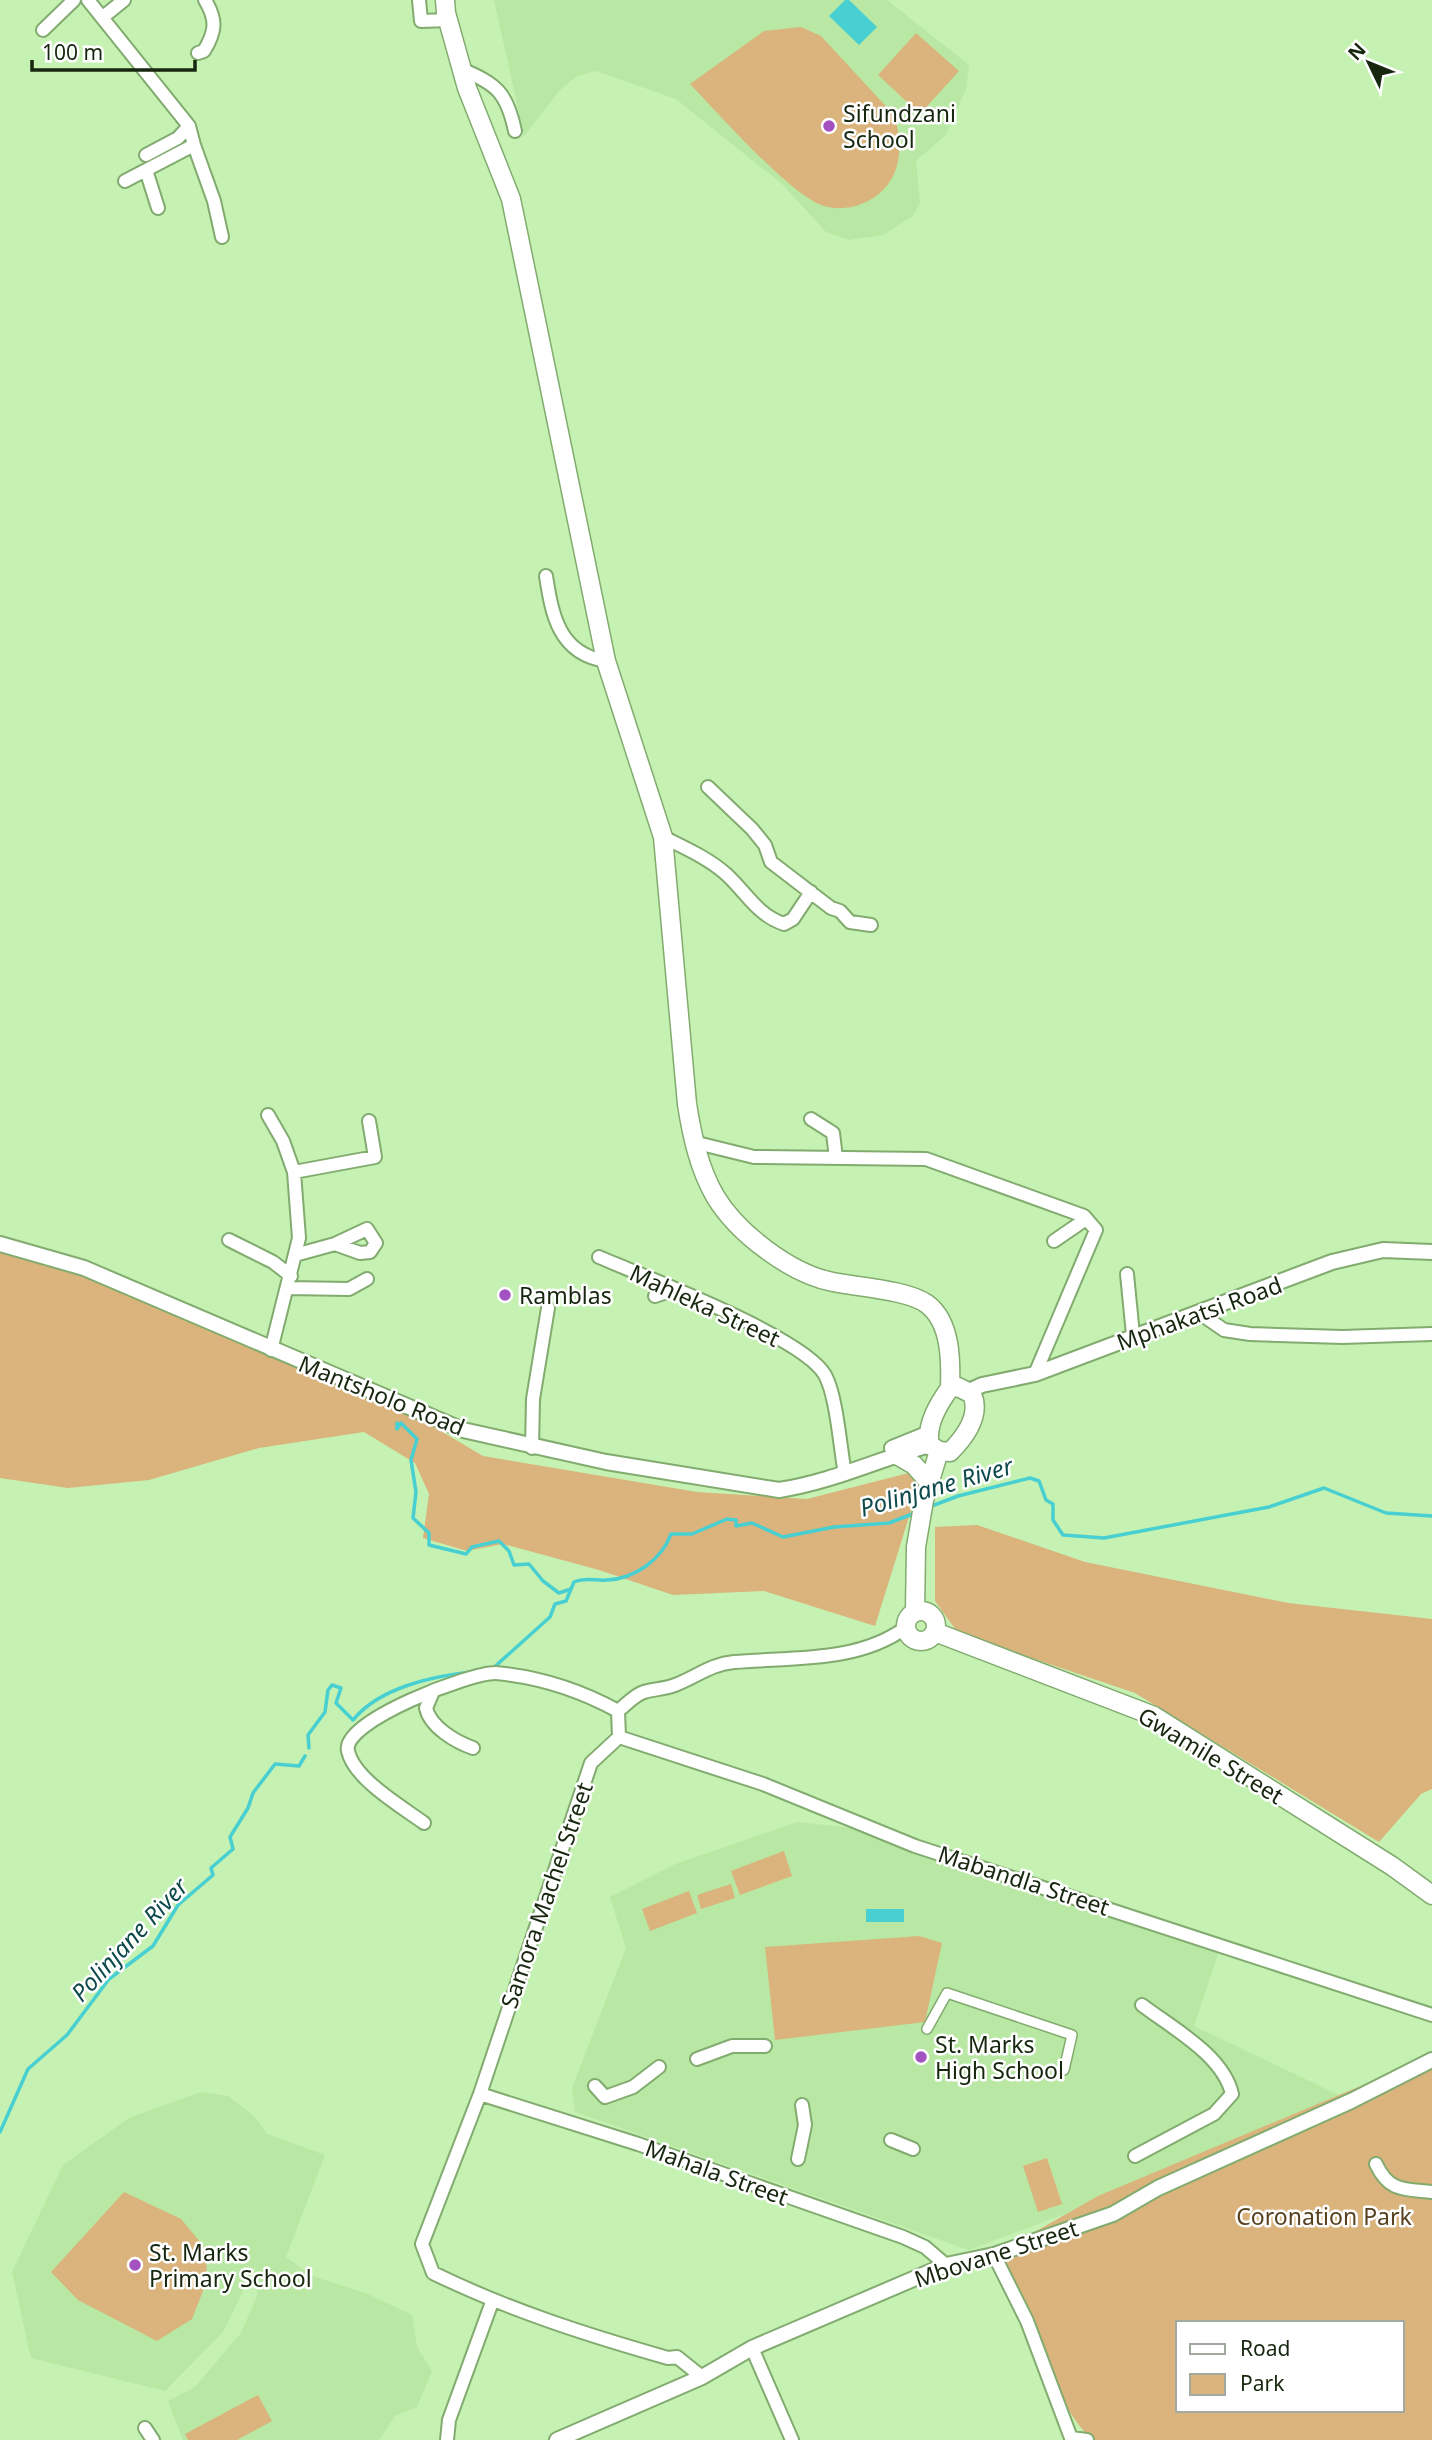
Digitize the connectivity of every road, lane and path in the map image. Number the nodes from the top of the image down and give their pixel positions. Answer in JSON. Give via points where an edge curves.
{"nodes":[{"id":1,"x":74,"y":0,"type":"edge"},
{"id":2,"x":88,"y":0,"type":"edge"},
{"id":3,"x":124,"y":0,"type":"edge"},
{"id":4,"x":205,"y":0,"type":"edge"},
{"id":5,"x":419,"y":0,"type":"edge"},
{"id":6,"x":445,"y":0,"type":"edge"},
{"id":7,"x":103,"y":17,"type":"junction"},
{"id":8,"x":448,"y":20,"type":"junction"},
{"id":9,"x":43,"y":30,"type":"dead end"},
{"id":10,"x":198,"y":53,"type":"dead end"},
{"id":11,"x":461,"y":69,"type":"junction"},
{"id":12,"x":187,"y":122,"type":"junction"},
{"id":13,"x":514,"y":131,"type":"dead end"},
{"id":14,"x":194,"y":145,"type":"junction"},
{"id":15,"x":146,"y":155,"type":"dead end"},
{"id":16,"x":146,"y":170,"type":"junction"},
{"id":17,"x":125,"y":181,"type":"dead end"},
{"id":18,"x":158,"y":208,"type":"dead end"},
{"id":19,"x":222,"y":237,"type":"dead end"},
{"id":20,"x":546,"y":576,"type":"dead end"},
{"id":21,"x":606,"y":661,"type":"junction"},
{"id":22,"x":708,"y":787,"type":"dead end"},
{"id":23,"x":663,"y":837,"type":"junction"},
{"id":24,"x":811,"y":892,"type":"junction"},
{"id":25,"x":871,"y":925,"type":"dead end"},
{"id":26,"x":268,"y":1115,"type":"dead end"},
{"id":27,"x":811,"y":1119,"type":"dead end"},
{"id":28,"x":369,"y":1121,"type":"dead end"},
{"id":29,"x":693,"y":1142,"type":"junction"},
{"id":30,"x":836,"y":1158,"type":"junction"},
{"id":31,"x":294,"y":1172,"type":"junction"},
{"id":32,"x":1086,"y":1219,"type":"junction"},
{"id":33,"x":229,"y":1240,"type":"dead end"},
{"id":34,"x":1054,"y":1241,"type":"dead end"},
{"id":35,"x":0,"y":1244,"type":"edge"},
{"id":36,"x":335,"y":1244,"type":"dead end"},
{"id":37,"x":1432,"y":1252,"type":"edge"},
{"id":38,"x":295,"y":1255,"type":"junction"},
{"id":39,"x":599,"y":1257,"type":"dead end"},
{"id":40,"x":1127,"y":1274,"type":"dead end"},
{"id":41,"x":367,"y":1279,"type":"dead end"},
{"id":42,"x":289,"y":1282,"type":"junction"},
{"id":43,"x":675,"y":1289,"type":"junction"},
{"id":44,"x":655,"y":1296,"type":"dead end"},
{"id":45,"x":548,"y":1308,"type":"dead end"},
{"id":46,"x":1198,"y":1312,"type":"junction"},
{"id":47,"x":1432,"y":1334,"type":"edge"},
{"id":48,"x":1133,"y":1335,"type":"junction"},
{"id":49,"x":271,"y":1350,"type":"junction"},
{"id":50,"x":1035,"y":1374,"type":"junction"},
{"id":51,"x":950,"y":1388,"type":"junction"},
{"id":52,"x":969,"y":1391,"type":"junction"},
{"id":53,"x":933,"y":1443,"type":"junction"},
{"id":54,"x":532,"y":1448,"type":"junction"},
{"id":55,"x":895,"y":1454,"type":"junction"},
{"id":56,"x":844,"y":1469,"type":"junction"},
{"id":57,"x":925,"y":1499,"type":"junction"},
{"id":58,"x":910,"y":1620,"type":"junction"},
{"id":59,"x":935,"y":1632,"type":"junction"},
{"id":60,"x":432,"y":1694,"type":"junction"},
{"id":61,"x":618,"y":1711,"type":"junction"},
{"id":62,"x":619,"y":1737,"type":"junction"},
{"id":63,"x":472,"y":1748,"type":"dead end"},
{"id":64,"x":424,"y":1824,"type":"dead end"},
{"id":65,"x":1432,"y":1895,"type":"edge"},
{"id":66,"x":1142,"y":2005,"type":"dead end"},
{"id":67,"x":1432,"y":2015,"type":"edge"},
{"id":68,"x":927,"y":2029,"type":"dead end"},
{"id":69,"x":765,"y":2046,"type":"dead end"},
{"id":70,"x":697,"y":2059,"type":"dead end"},
{"id":71,"x":1432,"y":2060,"type":"edge"},
{"id":72,"x":659,"y":2067,"type":"dead end"},
{"id":73,"x":1064,"y":2070,"type":"dead end"},
{"id":74,"x":595,"y":2086,"type":"dead end"},
{"id":75,"x":480,"y":2094,"type":"junction"},
{"id":76,"x":802,"y":2105,"type":"dead end"},
{"id":77,"x":891,"y":2140,"type":"dead end"},
{"id":78,"x":913,"y":2149,"type":"dead end"},
{"id":79,"x":1135,"y":2156,"type":"dead end"},
{"id":80,"x":798,"y":2159,"type":"dead end"},
{"id":81,"x":1376,"y":2164,"type":"dead end"},
{"id":82,"x":1432,"y":2192,"type":"edge"},
{"id":83,"x":994,"y":2255,"type":"junction"},
{"id":84,"x":946,"y":2265,"type":"junction"},
{"id":85,"x":492,"y":2302,"type":"junction"},
{"id":86,"x":752,"y":2348,"type":"junction"},
{"id":87,"x":702,"y":2377,"type":"junction"},
{"id":88,"x":145,"y":2428,"type":"dead end"},
{"id":89,"x":1068,"y":2439,"type":"edge"},
{"id":90,"x":153,"y":2440,"type":"edge"},
{"id":91,"x":447,"y":2440,"type":"edge"},
{"id":92,"x":557,"y":2440,"type":"edge"},
{"id":93,"x":792,"y":2440,"type":"edge"},
{"id":94,"x":1087,"y":2440,"type":"edge"}],
"edges":[{"from":1,"to":9,"type":"street"},
{"from":2,"to":7,"type":"street"},
{"from":3,"to":7,"type":"street"},
{"from":4,"to":10,"type":"street","via":[[214,15],[215,33]]},
{"from":5,"to":8,"type":"street","via":[[421,21]]},
{"from":6,"to":8,"type":"main road"},
{"from":7,"to":12,"type":"street"},
{"from":8,"to":11,"type":"main road"},
{"from":11,"to":13,"type":"street","via":[[503,94]]},
{"from":11,"to":21,"type":"main road","via":[[511,199]]},
{"from":12,"to":14,"type":"street"},
{"from":12,"to":15,"type":"street","via":[[178,138]]},
{"from":14,"to":16,"type":"street"},
{"from":14,"to":19,"type":"street","via":[[212,192]]},
{"from":16,"to":17,"type":"street"},
{"from":16,"to":18,"type":"street"},
{"from":20,"to":21,"type":"street","via":[[556,628],[590,659]]},
{"from":21,"to":23,"type":"main road"},
{"from":22,"to":24,"type":"street","via":[[752,829],[771,862]]},
{"from":23,"to":24,"type":"street","via":[[726,874],[766,918],[784,924],[793,919]]},
{"from":23,"to":29,"type":"main road"},
{"from":24,"to":25,"type":"street","via":[[850,922]]},
{"from":26,"to":31,"type":"street"},
{"from":27,"to":30,"type":"street","via":[[833,1133]]},
{"from":28,"to":31,"type":"street","via":[[375,1157]]},
{"from":29,"to":30,"type":"street","via":[[754,1157]]},
{"from":29,"to":51,"type":"main road","via":[[716,1197],[751,1237],[785,1263],[823,1280],[915,1297],[931,1308],[947,1339]]},
{"from":30,"to":32,"type":"street","via":[[926,1160]]},
{"from":31,"to":38,"type":"street","via":[[299,1238]]},
{"from":32,"to":34,"type":"street"},
{"from":32,"to":50,"type":"street","via":[[1096,1230]]},
{"from":33,"to":42,"type":"street","via":[[273,1262]]},
{"from":35,"to":49,"type":"street","name":"Mantsholo Road","via":[[84,1268]]},
{"from":36,"to":38,"type":"street"},
{"from":37,"to":46,"type":"street","name":"Mphakatsi Road","via":[[1382,1250],[1356,1256]]},
{"from":38,"to":42,"type":"street"},
{"from":39,"to":43,"type":"street","name":"Mahleka Street"},
{"from":40,"to":48,"type":"street"},
{"from":41,"to":42,"type":"street","via":[[349,1289]]},
{"from":42,"to":49,"type":"street"},
{"from":43,"to":44,"type":"street"},
{"from":43,"to":56,"type":"street","name":"Mahleka Street","via":[[781,1339],[824,1373],[832,1394]]},
{"from":45,"to":54,"type":"street","via":[[533,1399]]},
{"from":46,"to":47,"type":"street","via":[[1224,1330],[1250,1335]]},
{"from":46,"to":48,"type":"street","name":"Mphakatsi Road"},
{"from":48,"to":50,"type":"street","name":"Mphakatsi Road"},
{"from":49,"to":54,"type":"street","name":"Mantsholo Road","via":[[463,1430]]},
{"from":50,"to":52,"type":"street","name":"Mphakatsi Road"},
{"from":51,"to":52,"type":"main road"},
{"from":51,"to":53,"type":"main road","via":[[935,1413]]},
{"from":52,"to":53,"type":"main road","via":[[975,1407],[970,1426],[950,1451]]},
{"from":53,"to":55,"type":"street","name":"Mantsholo Road"},
{"from":53,"to":56,"type":"street","name":"Mantsholo Road"},
{"from":53,"to":57,"type":"main road"},
{"from":54,"to":56,"type":"street","name":"Mantsholo Road","via":[[779,1490]]},
{"from":55,"to":56,"type":"street","name":"Mantsholo Road"},
{"from":55,"to":57,"type":"main road","via":[[914,1465]]},
{"from":57,"to":58,"type":"main road"},
{"from":58,"to":59,"type":"main road","via":[[930,1614]]},
{"from":58,"to":59,"type":"main road","via":[[909,1637],[918,1642]]},
{"from":58,"to":61,"type":"street","via":[[887,1641],[857,1650],[706,1668],[674,1686],[641,1693]]},
{"from":59,"to":65,"type":"main road","name":"Gwamile Street","via":[[1154,1716]]},
{"from":60,"to":61,"type":"street","via":[[493,1673],[560,1685]]},
{"from":60,"to":63,"type":"street","via":[[426,1709],[429,1717],[460,1744]]},
{"from":60,"to":64,"type":"street","via":[[386,1710],[348,1742],[348,1752],[374,1787]]},
{"from":61,"to":62,"type":"street"},
{"from":62,"to":67,"type":"street","name":"Mabandla Street","via":[[763,1784],[915,1846]]},
{"from":62,"to":75,"type":"street","name":"Samora Machel Street","via":[[591,1763]]},
{"from":66,"to":79,"type":"street","via":[[1203,2052],[1225,2075],[1232,2094],[1214,2114]]},
{"from":68,"to":73,"type":"street","via":[[947,1993],[1072,2035]]},
{"from":69,"to":70,"type":"street","via":[[732,2046]]},
{"from":71,"to":83,"type":"street","name":"Mbovane Street","via":[[1158,2188],[1113,2214]]},
{"from":72,"to":74,"type":"street","via":[[616,2094],[605,2097]]},
{"from":75,"to":84,"type":"street","name":"Mahala Street","via":[[630,2141],[903,2237],[925,2247]]},
{"from":75,"to":85,"type":"street","name":"Samora Machel Street","via":[[422,2244],[433,2273]]},
{"from":76,"to":80,"type":"street","via":[[805,2125]]},
{"from":77,"to":78,"type":"street"},
{"from":81,"to":82,"type":"street","via":[[1383,2180],[1393,2187]]},
{"from":83,"to":84,"type":"street","name":"Mbovane Street"},
{"from":83,"to":89,"type":"street","via":[[1027,2321]]},
{"from":84,"to":86,"type":"street","name":"Mbovane Street"},
{"from":85,"to":87,"type":"street","name":"Samora Machel Street","via":[[567,2329],[677,2357]]},
{"from":85,"to":91,"type":"street","via":[[449,2420]]},
{"from":86,"to":87,"type":"street","name":"Mbovane Street"},
{"from":86,"to":93,"type":"street"},
{"from":87,"to":92,"type":"street","name":"Mbovane Street"},
{"from":88,"to":90,"type":"street"},
{"from":89,"to":94,"type":"street"}]}
